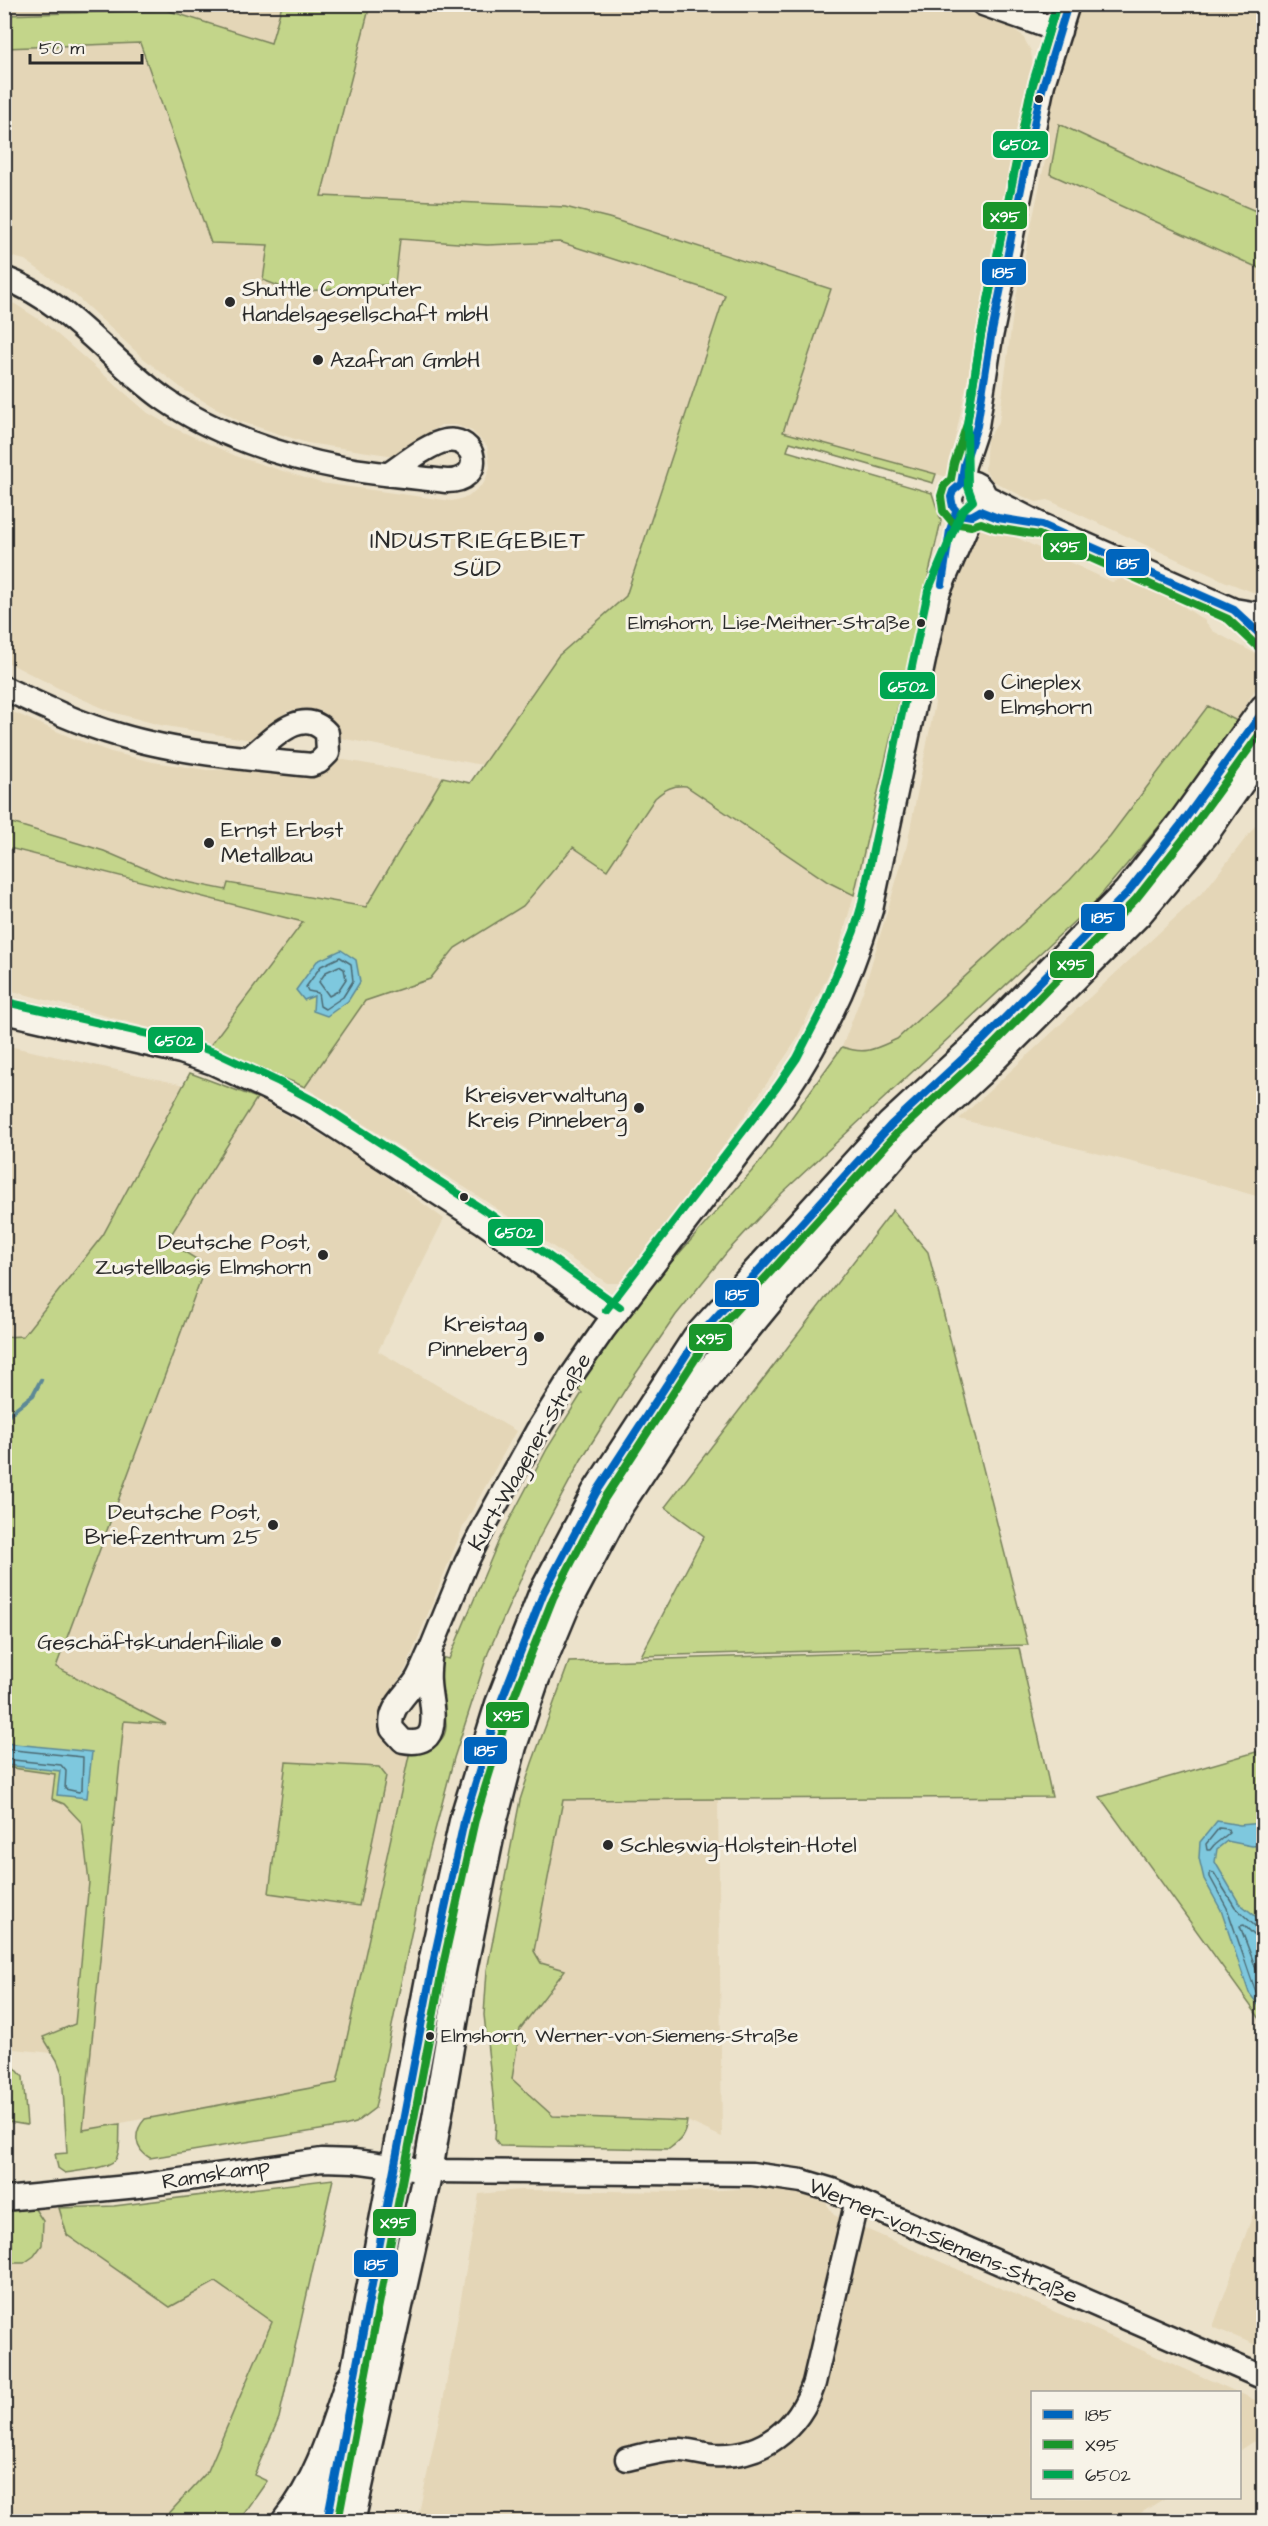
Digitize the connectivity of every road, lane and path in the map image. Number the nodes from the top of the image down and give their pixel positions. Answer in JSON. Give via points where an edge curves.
{"nodes":[{"id":1,"x":983,"y":4,"type":"edge"},
{"id":2,"x":1068,"y":4,"type":"edge"},
{"id":3,"x":1060,"y":31,"type":"junction"},
{"id":4,"x":4,"y":278,"type":"edge"},
{"id":5,"x":389,"y":474,"type":"dead end"},
{"id":6,"x":972,"y":501,"type":"junction"},
{"id":7,"x":1234,"y":610,"type":"junction"},
{"id":8,"x":1263,"y":615,"type":"edge"},
{"id":9,"x":1263,"y":638,"type":"edge"},
{"id":10,"x":4,"y":688,"type":"edge"},
{"id":11,"x":1263,"y":709,"type":"edge"},
{"id":12,"x":1263,"y":747,"type":"edge"},
{"id":13,"x":249,"y":758,"type":"dead end"},
{"id":14,"x":1263,"y":771,"type":"edge"},
{"id":15,"x":1204,"y":834,"type":"junction"},
{"id":16,"x":4,"y":1011,"type":"edge"},
{"id":17,"x":614,"y":1316,"type":"junction"},
{"id":18,"x":431,"y":1649,"type":"dead end"},
{"id":19,"x":394,"y":2167,"type":"junction"},
{"id":20,"x":428,"y":2171,"type":"junction"},
{"id":21,"x":4,"y":2199,"type":"edge"},
{"id":22,"x":857,"y":2200,"type":"junction"},
{"id":23,"x":1263,"y":2378,"type":"edge"},
{"id":24,"x":353,"y":2380,"type":"junction"},
{"id":25,"x":627,"y":2459,"type":"dead end"},
{"id":26,"x":289,"y":2522,"type":"edge"},
{"id":27,"x":327,"y":2522,"type":"edge"},
{"id":28,"x":350,"y":2522,"type":"edge"}],
"edges":[{"from":1,"to":3,"type":"street"},
{"from":2,"to":3,"type":"street","name":"Kurt-Wagener-Straße"},
{"from":3,"to":6,"type":"street","name":"Kurt-Wagener-Straße","via":[[1039,100],[991,337],[977,426]]},
{"from":4,"to":5,"type":"street","via":[[34,290],[136,378],[194,418],[321,464]]},
{"from":6,"to":7,"type":"street","via":[[1042,525]]},
{"from":6,"to":17,"type":"street","name":"Kurt-Wagener-Straße","via":[[942,584],[871,910],[832,1012],[806,1063],[785,1093]]},
{"from":7,"to":8,"type":"street"},
{"from":7,"to":9,"type":"street"},
{"from":10,"to":13,"type":"street","via":[[121,736]]},
{"from":11,"to":19,"type":"main road","via":[[1184,822],[1128,892],[983,1040],[891,1125],[697,1338],[596,1493],[543,1594],[513,1669],[465,1816]]},
{"from":12,"to":15,"type":"main road"},
{"from":14,"to":15,"type":"main road"},
{"from":15,"to":20,"type":"main road","via":[[1138,914],[905,1141],[692,1394],[617,1508],[565,1606],[512,1746],[462,1970]]},
{"from":16,"to":17,"type":"street","via":[[181,1052],[275,1092],[484,1223]]},
{"from":17,"to":18,"type":"street","name":"Kurt-Wagener-Straße","via":[[572,1375],[507,1484],[466,1563]]},
{"from":19,"to":20,"type":"street","name":"Ramskamp"},
{"from":19,"to":21,"type":"street","name":"Ramskamp","via":[[322,2160],[138,2186]]},
{"from":19,"to":24,"type":"main road"},
{"from":20,"to":22,"type":"street","name":"Werner-von-Siemens-Straße","via":[[752,2174],[802,2181]]},
{"from":20,"to":28,"type":"main road"},
{"from":22,"to":23,"type":"street","name":"Werner-von-Siemens-Straße"},
{"from":22,"to":25,"type":"street","via":[[814,2384],[794,2423],[770,2443],[744,2453],[715,2455],[674,2449]]},
{"from":24,"to":26,"type":"highway","via":[[330,2450],[300,2509]]},
{"from":24,"to":27,"type":"main road"}]}
